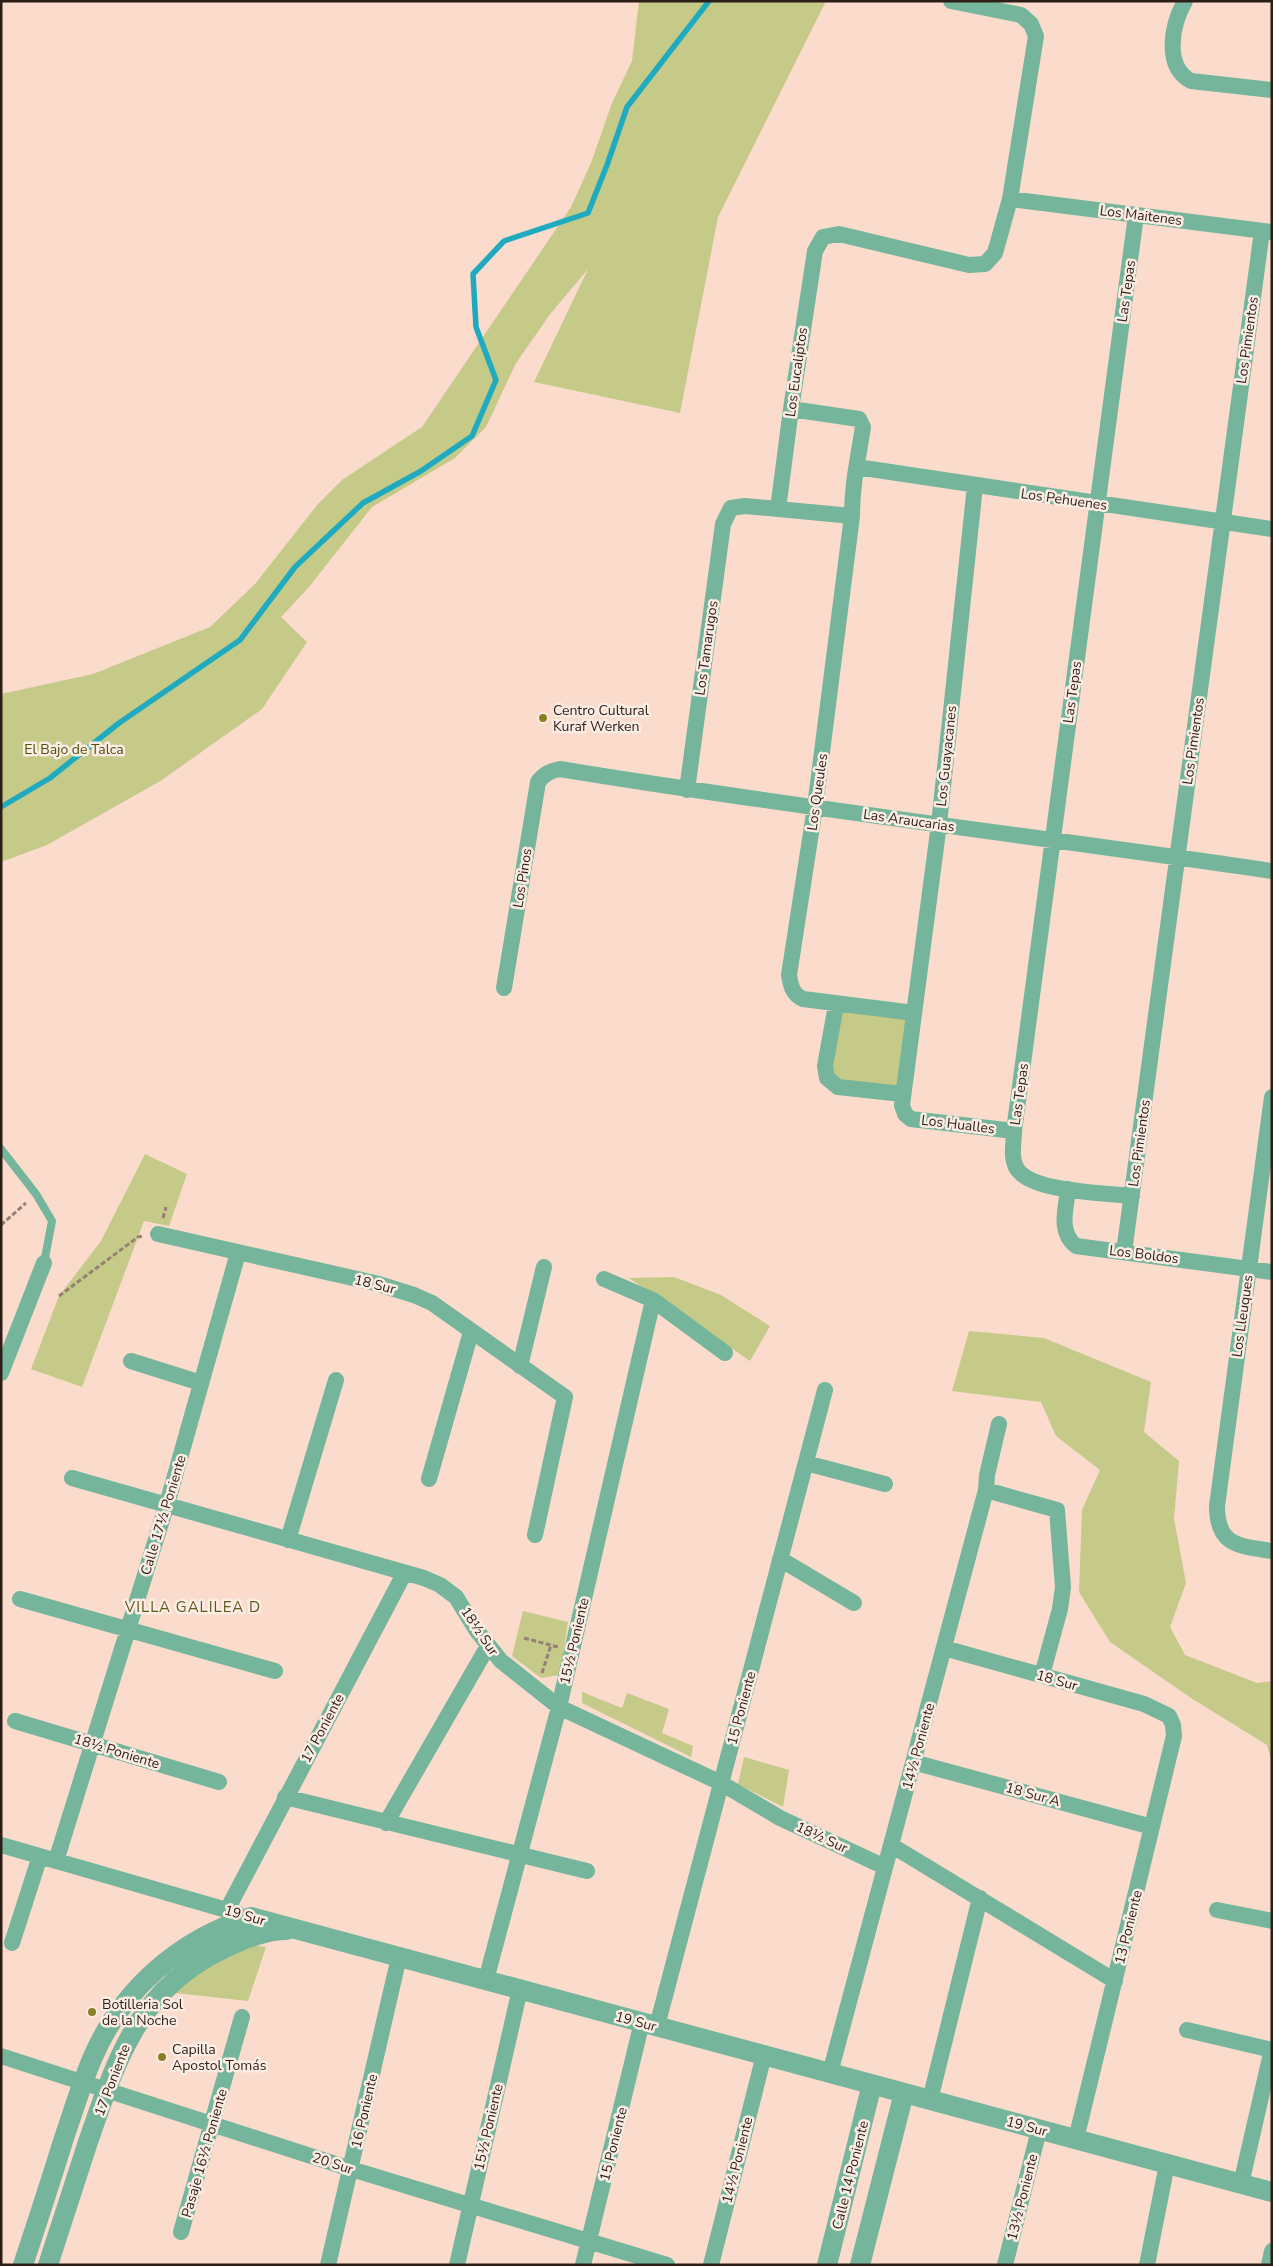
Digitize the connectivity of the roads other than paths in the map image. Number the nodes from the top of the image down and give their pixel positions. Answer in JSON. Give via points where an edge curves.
{"nodes":[{"id":1,"x":952,"y":1,"type":"edge"},
{"id":2,"x":1185,"y":1,"type":"edge"},
{"id":3,"x":1272,"y":90,"type":"edge"},
{"id":4,"x":1010,"y":199,"type":"junction"},
{"id":5,"x":1136,"y":215,"type":"junction"},
{"id":6,"x":1267,"y":231,"type":"edge"},
{"id":7,"x":791,"y":409,"type":"junction"},
{"id":8,"x":857,"y":467,"type":"junction"},
{"id":9,"x":975,"y":486,"type":"junction"},
{"id":10,"x":1098,"y":504,"type":"junction"},
{"id":11,"x":778,"y":509,"type":"junction"},
{"id":12,"x":852,"y":516,"type":"junction"},
{"id":13,"x":1223,"y":522,"type":"junction"},
{"id":14,"x":1272,"y":529,"type":"edge"},
{"id":15,"x":548,"y":772,"type":"joint"},
{"id":16,"x":687,"y":790,"type":"junction"},
{"id":17,"x":815,"y":807,"type":"junction"},
{"id":18,"x":939,"y":824,"type":"junction"},
{"id":19,"x":1053,"y":839,"type":"junction"},
{"id":20,"x":1177,"y":858,"type":"junction"},
{"id":21,"x":1272,"y":871,"type":"edge"},
{"id":22,"x":504,"y":988,"type":"dead end"},
{"id":23,"x":836,"y":1005,"type":"junction"},
{"id":24,"x":914,"y":1013,"type":"junction"},
{"id":25,"x":902,"y":1094,"type":"junction"},
{"id":26,"x":1272,"y":1098,"type":"edge"},
{"id":27,"x":904,"y":1114,"type":"joint"},
{"id":28,"x":1014,"y":1130,"type":"junction"},
{"id":29,"x":1,"y":1149,"type":"edge"},
{"id":30,"x":1068,"y":1189,"type":"junction"},
{"id":31,"x":1132,"y":1196,"type":"junction"},
{"id":32,"x":158,"y":1234,"type":"dead end"},
{"id":33,"x":1124,"y":1252,"type":"junction"},
{"id":34,"x":238,"y":1253,"type":"junction"},
{"id":35,"x":44,"y":1263,"type":"joint"},
{"id":36,"x":544,"y":1267,"type":"dead end"},
{"id":37,"x":1249,"y":1268,"type":"junction"},
{"id":38,"x":1272,"y":1272,"type":"edge"},
{"id":39,"x":604,"y":1279,"type":"dead end"},
{"id":40,"x":653,"y":1300,"type":"junction"},
{"id":41,"x":471,"y":1332,"type":"junction"},
{"id":42,"x":725,"y":1353,"type":"dead end"},
{"id":43,"x":131,"y":1361,"type":"dead end"},
{"id":44,"x":520,"y":1366,"type":"junction"},
{"id":45,"x":1,"y":1373,"type":"edge"},
{"id":46,"x":336,"y":1380,"type":"dead end"},
{"id":47,"x":202,"y":1382,"type":"junction"},
{"id":48,"x":825,"y":1390,"type":"dead end"},
{"id":49,"x":998,"y":1424,"type":"dead end"},
{"id":50,"x":806,"y":1463,"type":"junction"},
{"id":51,"x":72,"y":1478,"type":"dead end"},
{"id":52,"x":429,"y":1479,"type":"dead end"},
{"id":53,"x":885,"y":1484,"type":"dead end"},
{"id":54,"x":986,"y":1490,"type":"junction"},
{"id":55,"x":167,"y":1504,"type":"junction"},
{"id":56,"x":535,"y":1535,"type":"dead end"},
{"id":57,"x":288,"y":1540,"type":"junction"},
{"id":58,"x":1272,"y":1551,"type":"edge"},
{"id":59,"x":780,"y":1559,"type":"junction"},
{"id":60,"x":404,"y":1574,"type":"junction"},
{"id":61,"x":20,"y":1599,"type":"dead end"},
{"id":62,"x":854,"y":1604,"type":"dead end"},
{"id":63,"x":128,"y":1629,"type":"junction"},
{"id":64,"x":488,"y":1646,"type":"junction"},
{"id":65,"x":944,"y":1648,"type":"junction"},
{"id":66,"x":275,"y":1671,"type":"dead end"},
{"id":67,"x":1042,"y":1675,"type":"junction"},
{"id":68,"x":559,"y":1707,"type":"junction"},
{"id":69,"x":1169,"y":1716,"type":"joint"},
{"id":70,"x":15,"y":1721,"type":"dead end"},
{"id":71,"x":93,"y":1744,"type":"junction"},
{"id":72,"x":913,"y":1762,"type":"junction"},
{"id":73,"x":219,"y":1782,"type":"dead end"},
{"id":74,"x":721,"y":1783,"type":"junction"},
{"id":75,"x":285,"y":1797,"type":"junction"},
{"id":76,"x":386,"y":1823,"type":"junction"},
{"id":77,"x":1152,"y":1827,"type":"junction"},
{"id":78,"x":1,"y":1845,"type":"edge"},
{"id":79,"x":891,"y":1845,"type":"junction"},
{"id":80,"x":40,"y":1856,"type":"junction"},
{"id":81,"x":520,"y":1856,"type":"junction"},
{"id":82,"x":56,"y":1861,"type":"junction"},
{"id":83,"x":885,"y":1867,"type":"junction"},
{"id":84,"x":587,"y":1871,"type":"dead end"},
{"id":85,"x":980,"y":1898,"type":"junction"},
{"id":86,"x":227,"y":1910,"type":"junction"},
{"id":87,"x":1216,"y":1910,"type":"dead end"},
{"id":88,"x":251,"y":1917,"type":"junction"},
{"id":89,"x":1272,"y":1921,"type":"edge"},
{"id":90,"x":299,"y":1930,"type":"junction"},
{"id":91,"x":12,"y":1943,"type":"dead end"},
{"id":92,"x":399,"y":1957,"type":"junction"},
{"id":93,"x":486,"y":1980,"type":"junction"},
{"id":94,"x":1115,"y":1981,"type":"junction"},
{"id":95,"x":520,"y":1989,"type":"junction"},
{"id":96,"x":242,"y":2017,"type":"dead end"},
{"id":97,"x":650,"y":2024,"type":"junction"},
{"id":98,"x":1187,"y":2030,"type":"dead end"},
{"id":99,"x":1272,"y":2049,"type":"edge"},
{"id":100,"x":764,"y":2055,"type":"junction"},
{"id":101,"x":1,"y":2056,"type":"edge"},
{"id":102,"x":830,"y":2073,"type":"junction"},
{"id":103,"x":83,"y":2081,"type":"junction"},
{"id":104,"x":872,"y":2084,"type":"junction"},
{"id":105,"x":106,"y":2089,"type":"junction"},
{"id":106,"x":904,"y":2093,"type":"junction"},
{"id":107,"x":930,"y":2100,"type":"junction"},
{"id":108,"x":212,"y":2124,"type":"junction"},
{"id":109,"x":1039,"y":2130,"type":"junction"},
{"id":110,"x":1076,"y":2139,"type":"junction"},
{"id":111,"x":1167,"y":2164,"type":"junction"},
{"id":112,"x":351,"y":2169,"type":"junction"},
{"id":113,"x":1241,"y":2184,"type":"junction"},
{"id":114,"x":1272,"y":2192,"type":"edge"},
{"id":115,"x":470,"y":2206,"type":"junction"},
{"id":116,"x":182,"y":2232,"type":"dead end"},
{"id":117,"x":589,"y":2241,"type":"junction"},
{"id":118,"x":1272,"y":2251,"type":"edge"},
{"id":119,"x":23,"y":2265,"type":"edge"},
{"id":120,"x":48,"y":2265,"type":"edge"},
{"id":121,"x":328,"y":2265,"type":"edge"},
{"id":122,"x":457,"y":2265,"type":"edge"},
{"id":123,"x":583,"y":2265,"type":"edge"},
{"id":124,"x":667,"y":2265,"type":"edge"},
{"id":125,"x":711,"y":2265,"type":"edge"},
{"id":126,"x":828,"y":2265,"type":"edge"},
{"id":127,"x":860,"y":2265,"type":"edge"},
{"id":128,"x":1005,"y":2265,"type":"edge"},
{"id":129,"x":1146,"y":2265,"type":"edge"},
{"id":130,"x":1269,"y":2265,"type":"edge"}],
"edges":[{"from":1,"to":4,"type":"street","via":[[1021,15],[1031,24],[1036,36]]},
{"from":2,"to":3,"type":"street","via":[[1173,45],[1183,77],[1191,81]]},
{"from":4,"to":5,"type":"street","name":"Los Maitenes"},
{"from":4,"to":7,"type":"street","name":"Los Eucaliptos","via":[[995,254],[985,264],[969,265],[839,234],[823,237],[815,251]]},
{"from":5,"to":6,"type":"street","name":"Los Maitenes"},
{"from":5,"to":10,"type":"street","name":"Las Tepas"},
{"from":6,"to":13,"type":"street","name":"Los Pimientos"},
{"from":7,"to":8,"type":"street","name":"Los Queules","via":[[859,419],[863,427]]},
{"from":7,"to":11,"type":"street","name":"Los Eucaliptos"},
{"from":8,"to":9,"type":"street","name":"Los Pehuenes"},
{"from":8,"to":12,"type":"street","name":"Los Queules"},
{"from":9,"to":10,"type":"street","name":"Los Pehuenes"},
{"from":9,"to":18,"type":"street","name":"Los Guayacanes"},
{"from":10,"to":13,"type":"street","name":"Los Pehuenes"},
{"from":10,"to":19,"type":"street","name":"Las Tepas"},
{"from":11,"to":12,"type":"street"},
{"from":11,"to":16,"type":"street","name":"Los Tamarugos","via":[[730,508],[723,524]]},
{"from":12,"to":17,"type":"street","name":"Los Queules"},
{"from":13,"to":14,"type":"street","name":"Los Pehuenes"},
{"from":13,"to":20,"type":"street","name":"Los Pimientos"},
{"from":15,"to":16,"type":"street","name":"Las Araucarias","via":[[560,769]]},
{"from":15,"to":22,"type":"street","name":"Los Pinos","via":[[538,782]]},
{"from":16,"to":17,"type":"street","name":"Las Araucarias"},
{"from":17,"to":18,"type":"street","name":"Las Araucarias"},
{"from":17,"to":23,"type":"street","name":"Los Queules","via":[[789,975],[797,996]]},
{"from":18,"to":19,"type":"street","name":"Las Araucarias"},
{"from":18,"to":24,"type":"street","name":"Los Guayacanes"},
{"from":19,"to":20,"type":"street","name":"Las Araucarias"},
{"from":19,"to":28,"type":"street","name":"Las Tepas"},
{"from":20,"to":21,"type":"street","name":"Las Araucarias"},
{"from":20,"to":31,"type":"street","name":"Los Pimientos"},
{"from":23,"to":24,"type":"street","name":"Los Queules"},
{"from":23,"to":25,"type":"street","via":[[825,1066],[827,1078],[838,1087]]},
{"from":24,"to":25,"type":"street","name":"Los Guayacanes"},
{"from":25,"to":27,"type":"street","name":"Los Guayacanes"},
{"from":26,"to":37,"type":"street","name":"Los Lleuques"},
{"from":27,"to":28,"type":"street","name":"Los Hualles","via":[[911,1118]]},
{"from":28,"to":30,"type":"street","name":"Las Tepas","via":[[1013,1158],[1017,1169],[1034,1182]]},
{"from":29,"to":35,"type":"lane","via":[[36,1194],[52,1221]]},
{"from":30,"to":31,"type":"street"},
{"from":30,"to":33,"type":"street","name":"Los Boldos","via":[[1064,1226],[1068,1240],[1076,1246]]},
{"from":31,"to":33,"type":"street","name":"Los Pimientos"},
{"from":32,"to":34,"type":"street","name":"18 Sur"},
{"from":33,"to":37,"type":"street","name":"Los Boldos"},
{"from":34,"to":41,"type":"street","name":"18 Sur","via":[[375,1283],[414,1295],[432,1303]]},
{"from":34,"to":47,"type":"street","name":"Calle 17½ Poniente"},
{"from":35,"to":45,"type":"street"},
{"from":36,"to":44,"type":"street"},
{"from":37,"to":38,"type":"street","name":"Los Boldos"},
{"from":37,"to":58,"type":"street","name":"Los Lleuques","via":[[1217,1520],[1229,1541]]},
{"from":39,"to":40,"type":"street"},
{"from":40,"to":42,"type":"street"},
{"from":40,"to":68,"type":"street","name":"15½ Poniente"},
{"from":41,"to":44,"type":"street","name":"18 Sur"},
{"from":41,"to":52,"type":"street"},
{"from":43,"to":47,"type":"street"},
{"from":44,"to":56,"type":"street","name":"18 Sur","via":[[565,1397]]},
{"from":46,"to":57,"type":"street"},
{"from":47,"to":55,"type":"street","name":"Calle 17½ Poniente"},
{"from":48,"to":50,"type":"street","name":"15 Poniente"},
{"from":49,"to":54,"type":"street","name":"14½ Poniente"},
{"from":50,"to":53,"type":"street"},
{"from":50,"to":59,"type":"street","name":"15 Poniente"},
{"from":51,"to":55,"type":"street","name":"18½ Sur"},
{"from":54,"to":65,"type":"street","name":"14½ Poniente"},
{"from":54,"to":67,"type":"street","via":[[1057,1510],[1063,1587]]},
{"from":55,"to":57,"type":"street","name":"18½ Sur"},
{"from":55,"to":63,"type":"street","name":"Calle 17½ Poniente"},
{"from":57,"to":60,"type":"street","name":"18½ Sur"},
{"from":59,"to":62,"type":"street"},
{"from":59,"to":74,"type":"street","name":"15 Poniente"},
{"from":60,"to":64,"type":"street","name":"18½ Sur","via":[[432,1581],[452,1593]]},
{"from":60,"to":75,"type":"street","name":"17 Poniente"},
{"from":61,"to":63,"type":"street"},
{"from":63,"to":66,"type":"street"},
{"from":63,"to":71,"type":"street","name":"Calle 17½ Poniente"},
{"from":64,"to":68,"type":"street","name":"18½ Sur","via":[[501,1661]]},
{"from":64,"to":76,"type":"street"},
{"from":65,"to":67,"type":"street","name":"18 Sur"},
{"from":65,"to":72,"type":"street","name":"14½ Poniente"},
{"from":67,"to":69,"type":"street","name":"18 Sur","via":[[1144,1704]]},
{"from":68,"to":74,"type":"street","name":"18½ Sur"},
{"from":68,"to":81,"type":"street","name":"15½ Poniente"},
{"from":69,"to":77,"type":"street","name":"13 Poniente","via":[[1174,1736]]},
{"from":70,"to":71,"type":"street","name":"18½ Poniente"},
{"from":71,"to":73,"type":"street","name":"18½ Poniente"},
{"from":71,"to":82,"type":"street","name":"Calle 17½ Poniente"},
{"from":72,"to":77,"type":"street","name":"18 Sur A"},
{"from":72,"to":79,"type":"street","name":"14½ Poniente"},
{"from":74,"to":83,"type":"street","name":"18½ Sur","via":[[780,1818]]},
{"from":74,"to":97,"type":"street","name":"15 Poniente"},
{"from":75,"to":76,"type":"street"},
{"from":75,"to":86,"type":"street","name":"17 Poniente"},
{"from":76,"to":81,"type":"street"},
{"from":77,"to":94,"type":"street","name":"13 Poniente"},
{"from":78,"to":80,"type":"street","name":"19 Sur"},
{"from":79,"to":83,"type":"street","name":"14½ Poniente"},
{"from":79,"to":85,"type":"street"},
{"from":80,"to":82,"type":"street","name":"19 Sur"},
{"from":80,"to":91,"type":"street"},
{"from":81,"to":84,"type":"street"},
{"from":81,"to":93,"type":"street","name":"15½ Poniente"},
{"from":82,"to":86,"type":"street","name":"19 Sur"},
{"from":83,"to":102,"type":"street","name":"14½ Poniente"},
{"from":85,"to":94,"type":"street"},
{"from":85,"to":107,"type":"street"},
{"from":86,"to":88,"type":"street","name":"19 Sur"},
{"from":87,"to":89,"type":"street"},
{"from":88,"to":90,"type":"street","name":"19 Sur"},
{"from":88,"to":103,"type":"street","name":"17 Poniente","via":[[216,1930],[186,1947],[146,1979],[115,2016]]},
{"from":90,"to":92,"type":"street","name":"19 Sur"},
{"from":90,"to":105,"type":"street","name":"17 Poniente","via":[[277,1930],[237,1942],[199,1963],[165,1990],[137,2023],[116,2061]]},
{"from":92,"to":93,"type":"street","name":"19 Sur"},
{"from":92,"to":112,"type":"street","name":"16 Poniente"},
{"from":93,"to":95,"type":"street","name":"19 Sur"},
{"from":94,"to":110,"type":"street","name":"13 Poniente"},
{"from":95,"to":97,"type":"street","name":"19 Sur"},
{"from":95,"to":115,"type":"street","name":"15½ Poniente"},
{"from":96,"to":108,"type":"street","name":"Pasaje 16½ Poniente"},
{"from":97,"to":100,"type":"street","name":"19 Sur"},
{"from":97,"to":117,"type":"street","name":"15 Poniente"},
{"from":98,"to":99,"type":"street"},
{"from":99,"to":113,"type":"street"},
{"from":100,"to":102,"type":"street","name":"19 Sur"},
{"from":100,"to":125,"type":"street","name":"14½ Poniente"},
{"from":101,"to":103,"type":"street","name":"20 Sur"},
{"from":102,"to":104,"type":"street","name":"19 Sur"},
{"from":103,"to":105,"type":"street","name":"20 Sur"},
{"from":103,"to":119,"type":"street","name":"17 Poniente"},
{"from":104,"to":106,"type":"street","name":"19 Sur"},
{"from":104,"to":126,"type":"street","name":"Calle 14 Poniente"},
{"from":105,"to":108,"type":"street","name":"20 Sur"},
{"from":105,"to":120,"type":"street","name":"17 Poniente"},
{"from":106,"to":107,"type":"street","name":"19 Sur"},
{"from":106,"to":127,"type":"street"},
{"from":107,"to":109,"type":"street","name":"19 Sur"},
{"from":108,"to":112,"type":"street","name":"20 Sur"},
{"from":108,"to":116,"type":"street","name":"Pasaje 16½ Poniente"},
{"from":109,"to":110,"type":"street","name":"19 Sur"},
{"from":109,"to":128,"type":"street","name":"13½ Poniente"},
{"from":110,"to":111,"type":"street","name":"19 Sur"},
{"from":111,"to":113,"type":"street","name":"19 Sur"},
{"from":111,"to":129,"type":"street"},
{"from":112,"to":115,"type":"street","name":"20 Sur"},
{"from":112,"to":121,"type":"street","name":"16 Poniente"},
{"from":113,"to":114,"type":"street","name":"19 Sur"},
{"from":115,"to":117,"type":"street","name":"20 Sur"},
{"from":115,"to":122,"type":"street","name":"15½ Poniente"},
{"from":117,"to":123,"type":"street","name":"15 Poniente"},
{"from":117,"to":124,"type":"street","name":"20 Sur"},
{"from":118,"to":130,"type":"street"}]}
